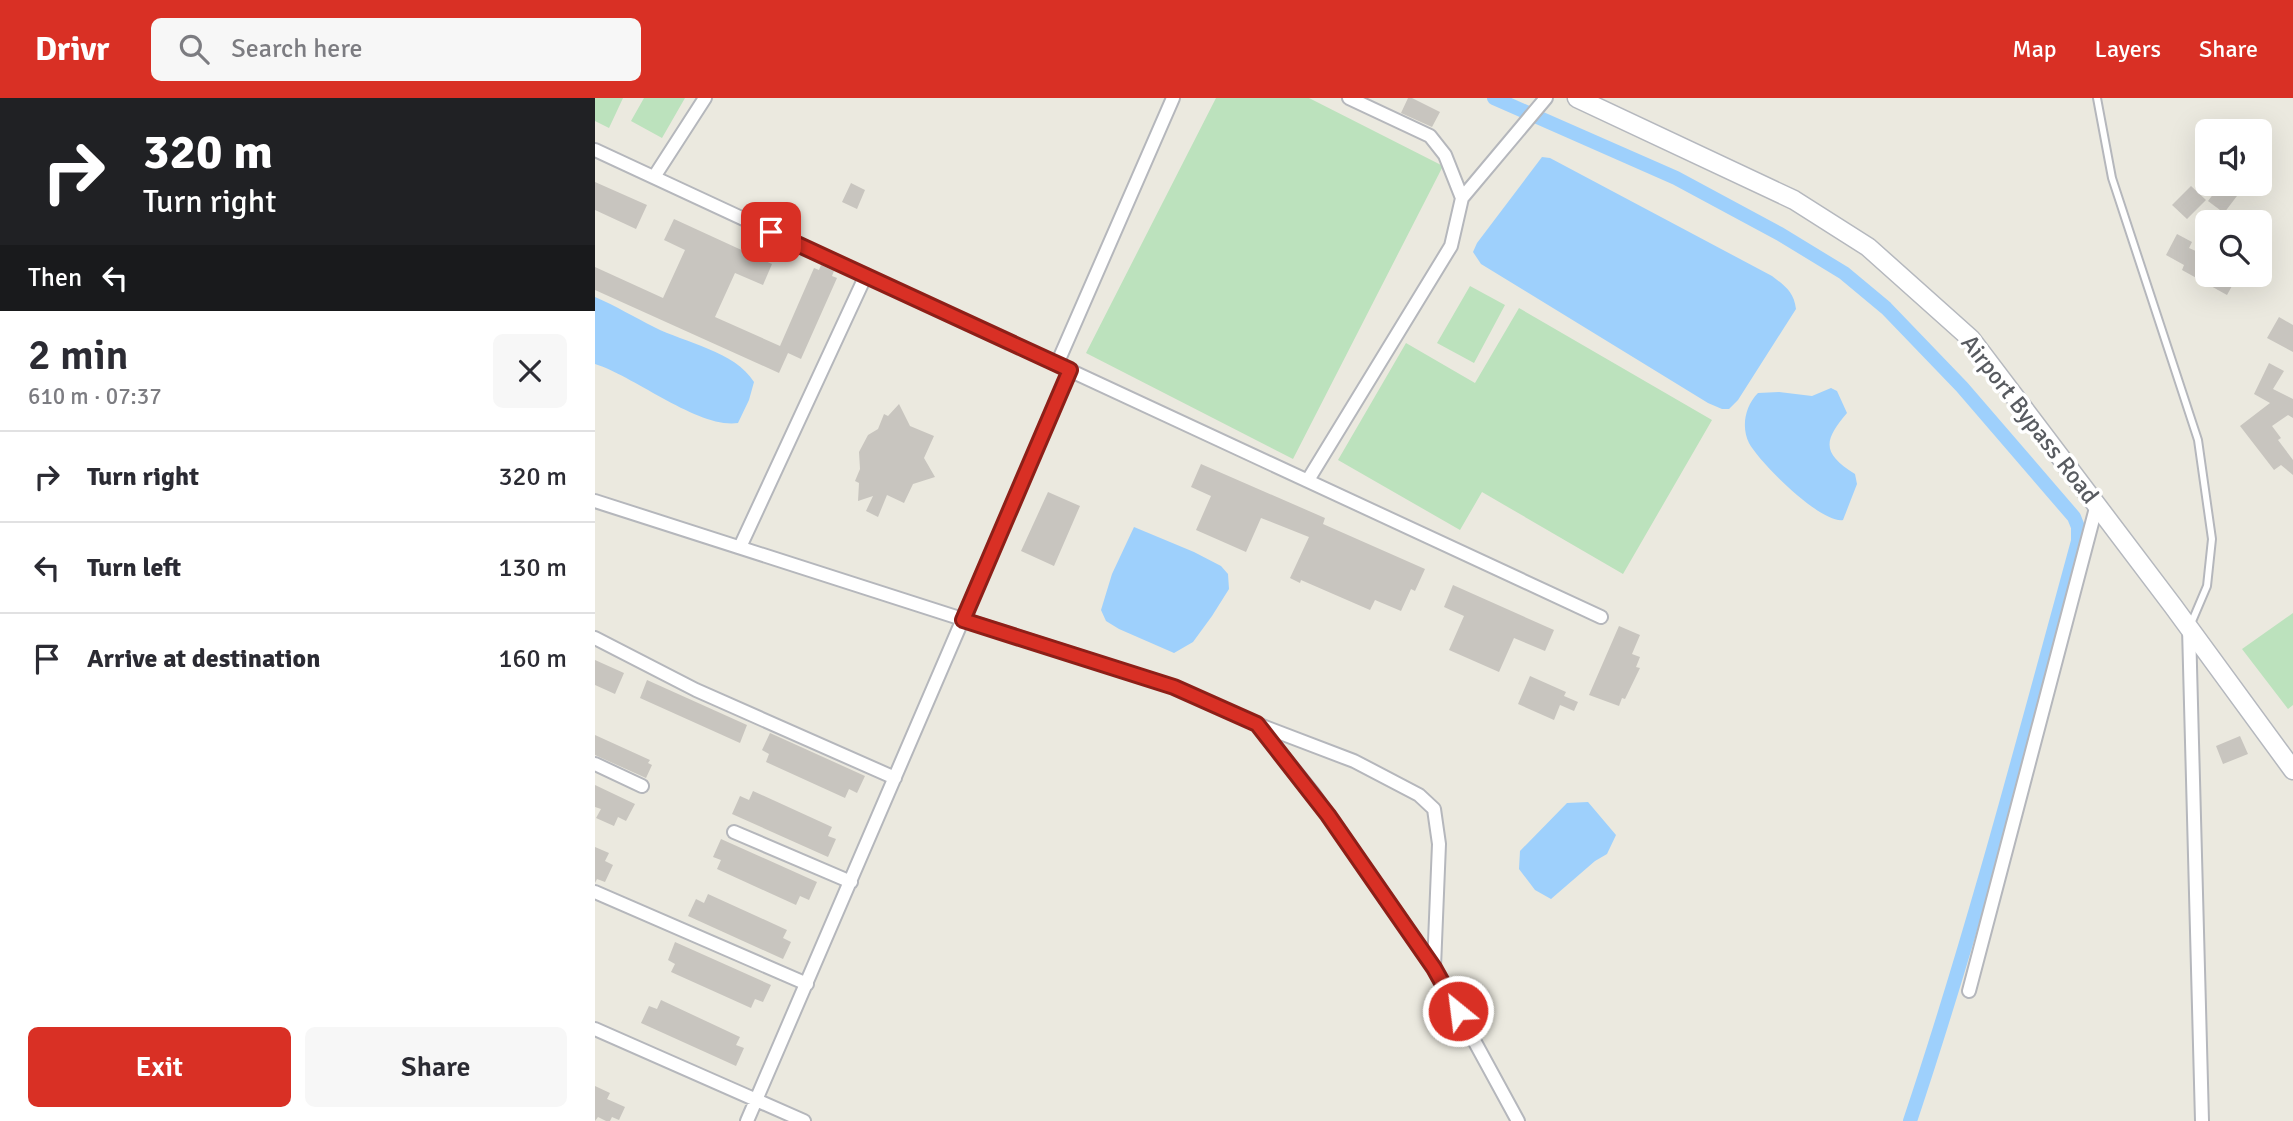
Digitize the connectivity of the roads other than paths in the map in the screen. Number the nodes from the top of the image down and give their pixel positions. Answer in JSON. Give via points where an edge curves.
{"nodes":[{"id":1,"x":705,"y":98,"type":"edge"},
{"id":2,"x":1173,"y":98,"type":"edge"},
{"id":3,"x":1349,"y":98,"type":"edge"},
{"id":4,"x":1546,"y":98,"type":"edge"},
{"id":5,"x":1577,"y":98,"type":"edge"},
{"id":6,"x":2097,"y":98,"type":"edge"},
{"id":7,"x":595,"y":150,"type":"edge"},
{"id":8,"x":654,"y":177,"type":"junction"},
{"id":9,"x":1462,"y":198,"type":"junction"},
{"id":10,"x":866,"y":275,"type":"junction"},
{"id":11,"x":1057,"y":364,"type":"junction"},
{"id":12,"x":1070,"y":370,"type":"junction"},
{"id":13,"x":1308,"y":481,"type":"junction"},
{"id":14,"x":595,"y":501,"type":"edge"},
{"id":15,"x":2097,"y":504,"type":"junction"},
{"id":16,"x":740,"y":547,"type":"junction"},
{"id":17,"x":1601,"y":617,"type":"dead end"},
{"id":18,"x":963,"y":620,"type":"junction"},
{"id":19,"x":2189,"y":628,"type":"junction"},
{"id":20,"x":595,"y":638,"type":"edge"},
{"id":21,"x":1257,"y":724,"type":"junction"},
{"id":22,"x":595,"y":764,"type":"edge"},
{"id":23,"x":2293,"y":770,"type":"edge"},
{"id":24,"x":895,"y":778,"type":"junction"},
{"id":25,"x":642,"y":786,"type":"dead end"},
{"id":26,"x":734,"y":832,"type":"dead end"},
{"id":27,"x":851,"y":882,"type":"junction"},
{"id":28,"x":595,"y":892,"type":"edge"},
{"id":29,"x":1434,"y":968,"type":"junction"},
{"id":30,"x":807,"y":984,"type":"junction"},
{"id":31,"x":1969,"y":991,"type":"dead end"},
{"id":32,"x":595,"y":1029,"type":"edge"},
{"id":33,"x":757,"y":1100,"type":"junction"},
{"id":34,"x":747,"y":1121,"type":"edge"},
{"id":35,"x":804,"y":1121,"type":"edge"},
{"id":36,"x":1518,"y":1121,"type":"edge"},
{"id":37,"x":2202,"y":1121,"type":"edge"}],
"edges":[{"from":1,"to":8,"type":"street"},
{"from":2,"to":11,"type":"street"},
{"from":3,"to":9,"type":"street","via":[[1430,136],[1445,155]]},
{"from":4,"to":9,"type":"street"},
{"from":5,"to":15,"type":"street","name":"Airport Bypass Road","via":[[1794,200],[1868,247],[1972,339]]},
{"from":6,"to":19,"type":"lane","via":[[2112,178],[2198,440],[2212,539],[2207,586]]},
{"from":7,"to":8,"type":"street"},
{"from":8,"to":10,"type":"street"},
{"from":9,"to":13,"type":"street","via":[[1451,246]]},
{"from":10,"to":11,"type":"street"},
{"from":10,"to":16,"type":"street"},
{"from":11,"to":12,"type":"street"},
{"from":12,"to":13,"type":"street"},
{"from":12,"to":18,"type":"street"},
{"from":13,"to":17,"type":"street"},
{"from":14,"to":16,"type":"street"},
{"from":15,"to":19,"type":"street","name":"Airport Bypass Road"},
{"from":15,"to":31,"type":"street"},
{"from":16,"to":18,"type":"street"},
{"from":18,"to":21,"type":"street","via":[[1174,687]]},
{"from":18,"to":24,"type":"street"},
{"from":19,"to":23,"type":"street","name":"Airport Bypass Road"},
{"from":19,"to":37,"type":"street"},
{"from":20,"to":24,"type":"street","via":[[696,690]]},
{"from":21,"to":29,"type":"street","via":[[1313,793]]},
{"from":21,"to":29,"type":"street","via":[[1354,761],[1419,795],[1434,809],[1440,844]]},
{"from":22,"to":25,"type":"street"},
{"from":24,"to":27,"type":"street"},
{"from":26,"to":27,"type":"street"},
{"from":27,"to":30,"type":"street"},
{"from":28,"to":30,"type":"street"},
{"from":29,"to":36,"type":"street"},
{"from":30,"to":33,"type":"street"},
{"from":32,"to":33,"type":"street"},
{"from":33,"to":34,"type":"street"},
{"from":33,"to":35,"type":"street"}]}
